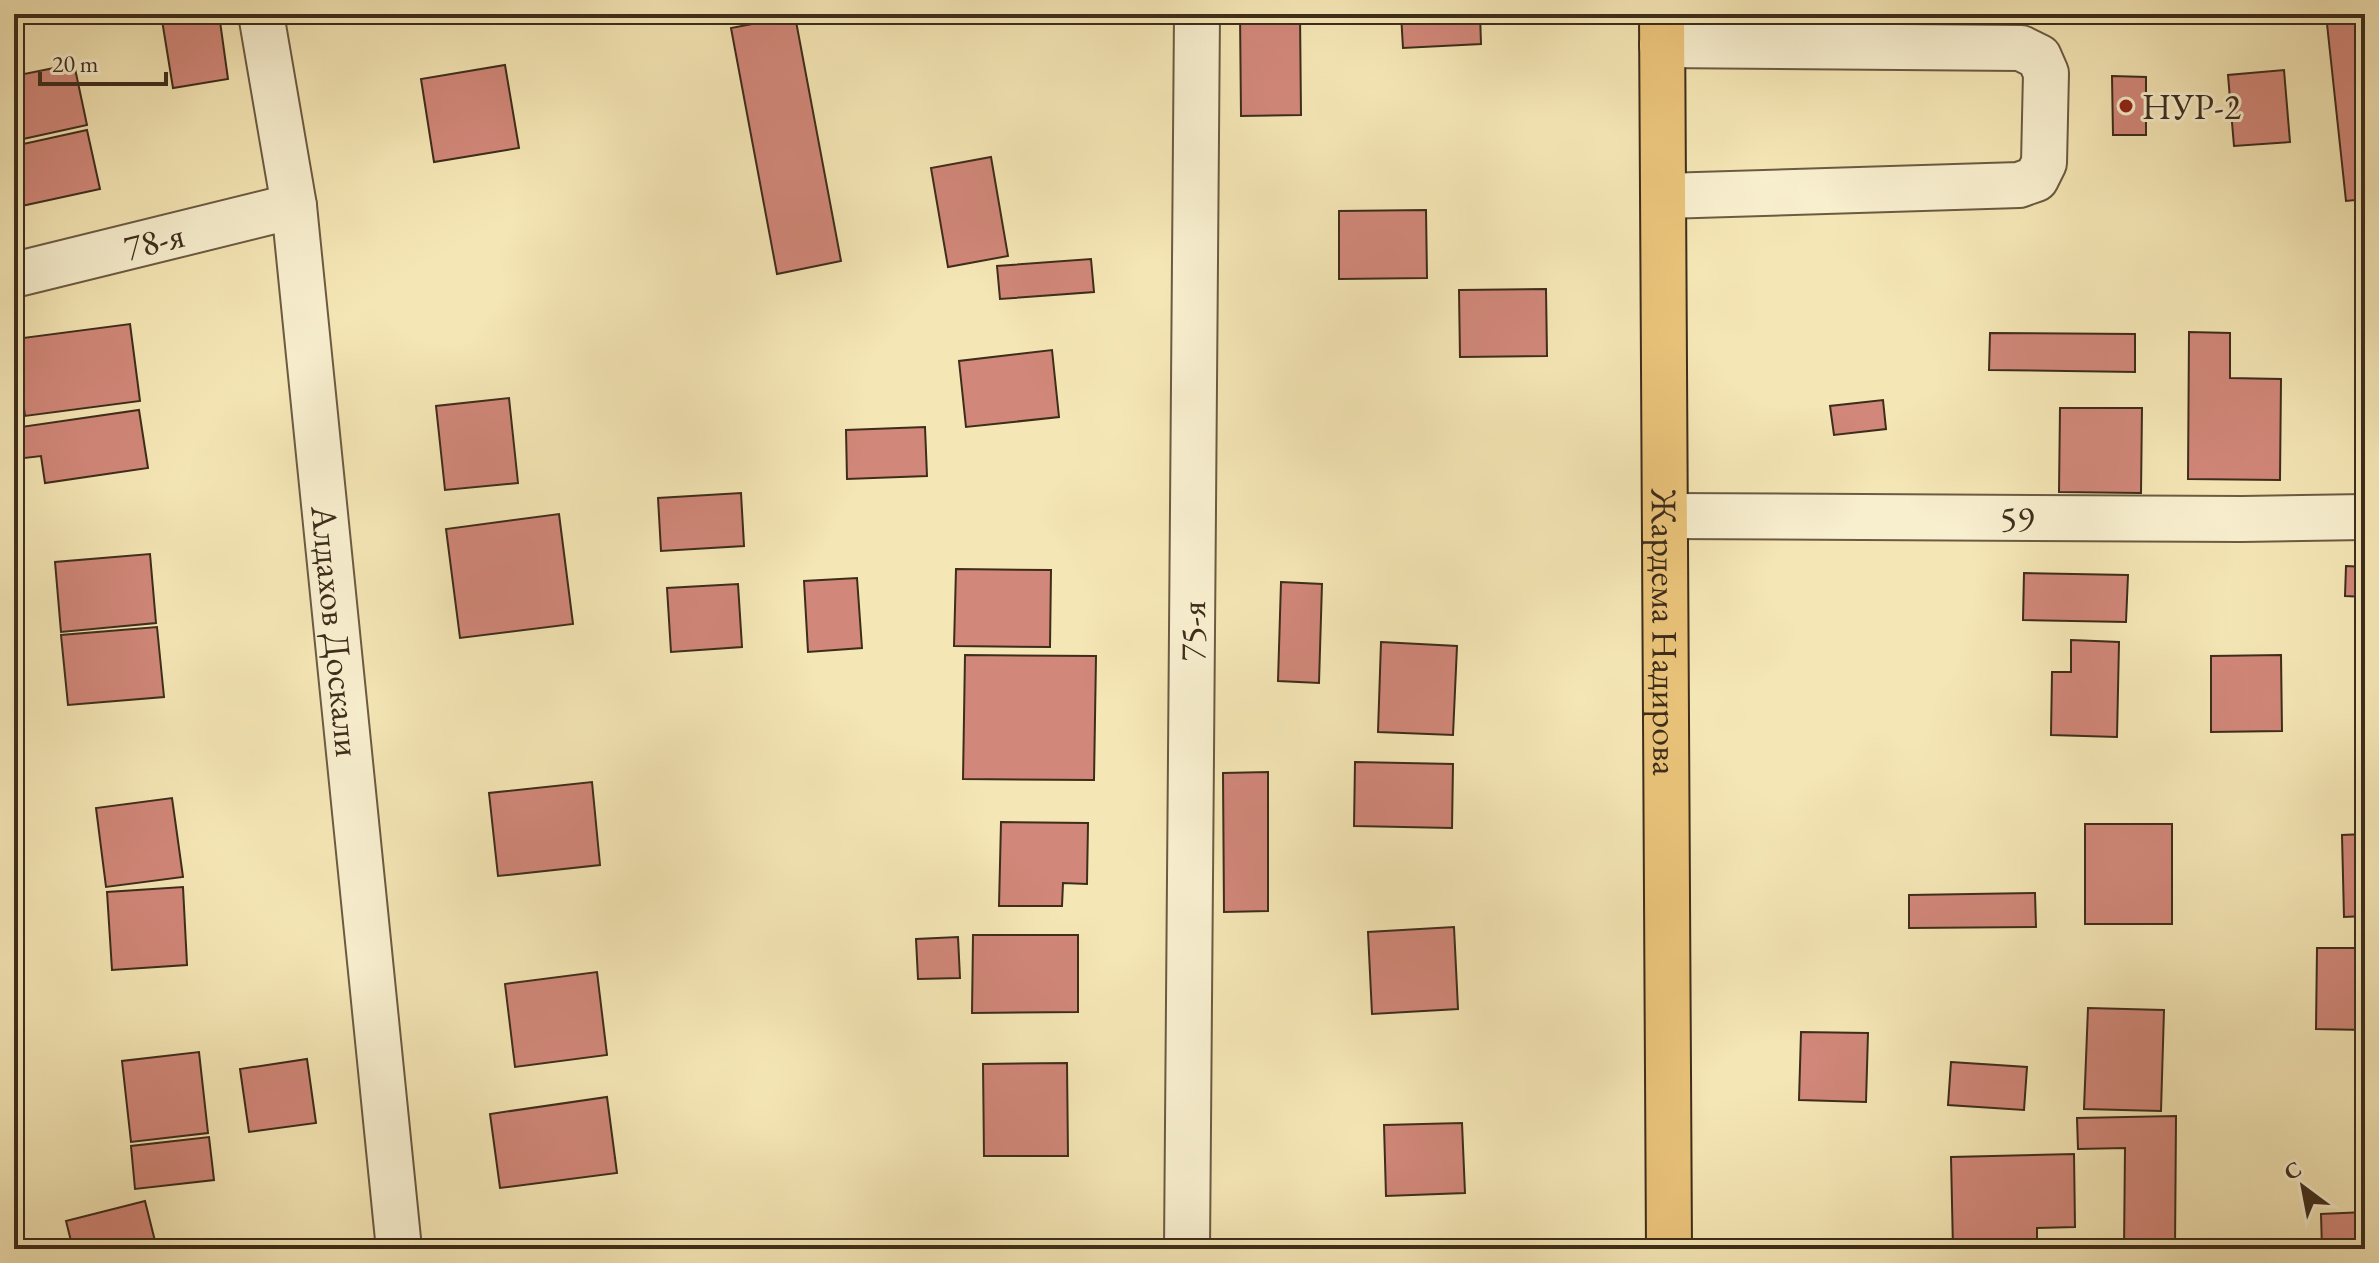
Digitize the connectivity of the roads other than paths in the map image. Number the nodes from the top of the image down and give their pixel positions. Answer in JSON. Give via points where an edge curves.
{"nodes":[{"id":1,"x":261,"y":14,"type":"edge"},
{"id":2,"x":1197,"y":14,"type":"edge"},
{"id":3,"x":1662,"y":30,"type":"edge"},
{"id":4,"x":1664,"y":196,"type":"junction"},
{"id":5,"x":294,"y":206,"type":"junction"},
{"id":6,"x":14,"y":275,"type":"edge"},
{"id":7,"x":1667,"y":516,"type":"junction"},
{"id":8,"x":2365,"y":517,"type":"edge"},
{"id":9,"x":399,"y":1249,"type":"edge"},
{"id":10,"x":1187,"y":1249,"type":"edge"},
{"id":11,"x":1669,"y":1249,"type":"edge"}],
"edges":[{"from":1,"to":5,"type":"street","name":"Алдахов Доскали"},
{"from":2,"to":10,"type":"street","name":"75-я"},
{"from":3,"to":4,"type":"highway","name":"Жардема Надирова"},
{"from":3,"to":4,"type":"street","via":[[2021,48],[2039,57],[2046,73],[2044,163],[2036,179],[2019,185]]},
{"from":4,"to":7,"type":"highway","name":"Жардема Надирова"},
{"from":5,"to":6,"type":"street","name":"78-я"},
{"from":5,"to":9,"type":"street","name":"Алдахов Доскали"},
{"from":7,"to":8,"type":"street","name":"59"},
{"from":7,"to":11,"type":"highway","name":"Жардема Надирова"}]}
